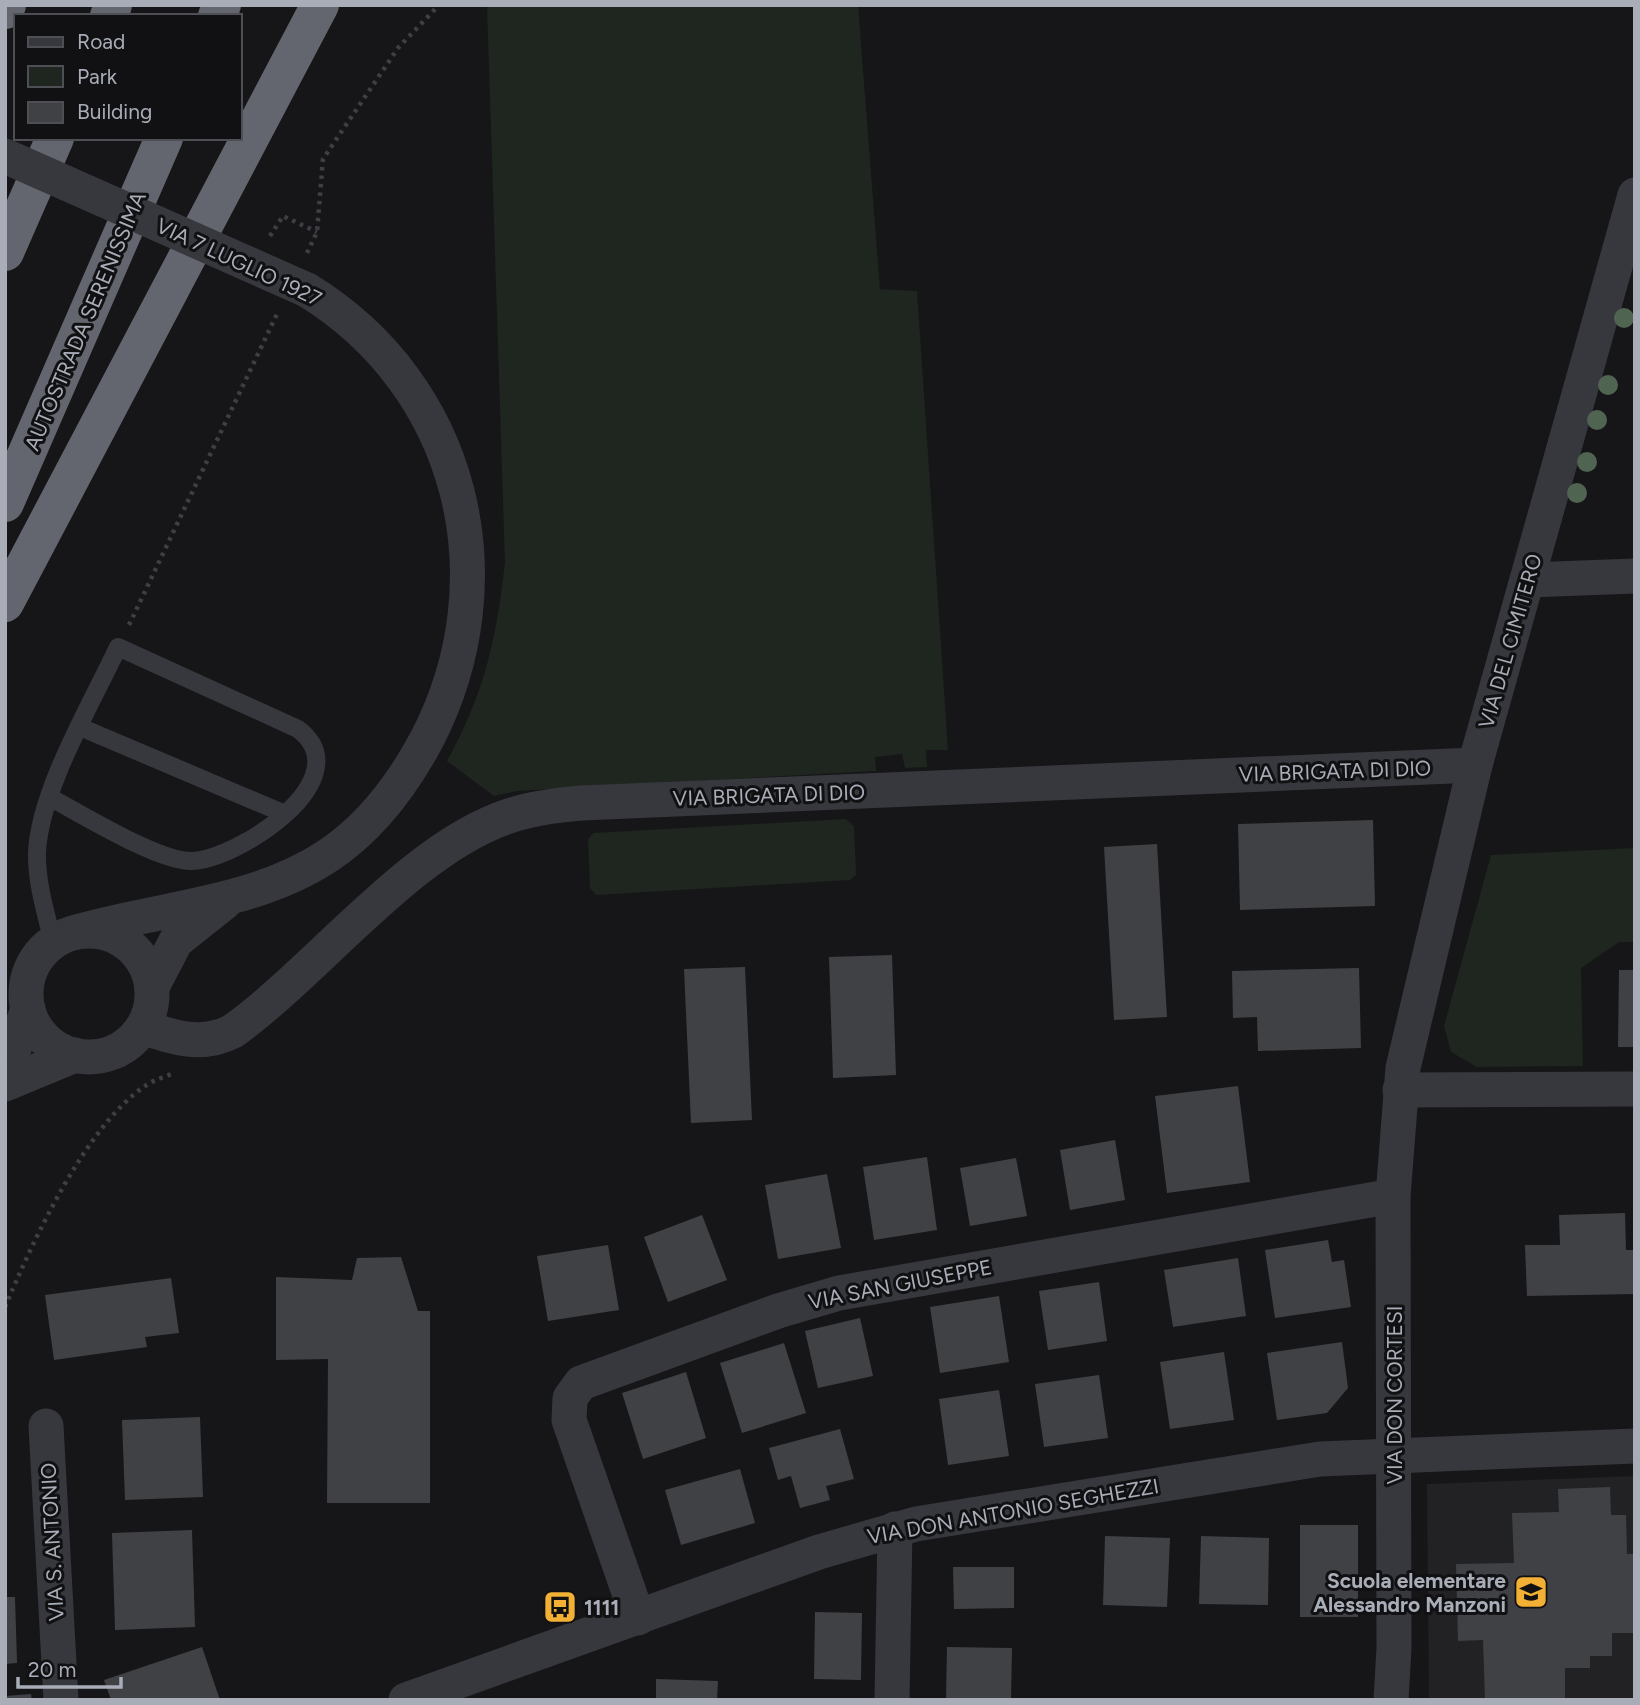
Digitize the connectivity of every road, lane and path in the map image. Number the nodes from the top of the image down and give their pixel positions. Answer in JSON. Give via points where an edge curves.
{"nodes":[{"id":1,"x":320,"y":5,"type":"edge"},
{"id":2,"x":439,"y":5,"type":"edge"},
{"id":3,"x":54,"y":140,"type":"edge"},
{"id":4,"x":163,"y":140,"type":"edge"},
{"id":5,"x":5,"y":156,"type":"edge"},
{"id":6,"x":1635,"y":195,"type":"edge"},
{"id":7,"x":317,"y":232,"type":"junction"},
{"id":8,"x":270,"y":236,"type":"dead end"},
{"id":9,"x":5,"y":253,"type":"edge"},
{"id":10,"x":298,"y":285,"type":"junction"},
{"id":11,"x":5,"y":503,"type":"edge"},
{"id":12,"x":1635,"y":576,"type":"edge"},
{"id":13,"x":1528,"y":580,"type":"junction"},
{"id":14,"x":5,"y":603,"type":"edge"},
{"id":15,"x":118,"y":647,"type":"junction"},
{"id":16,"x":80,"y":727,"type":"junction"},
{"id":17,"x":1475,"y":765,"type":"junction"},
{"id":18,"x":49,"y":797,"type":"junction"},
{"id":19,"x":285,"y":814,"type":"junction"},
{"id":20,"x":233,"y":896,"type":"junction"},
{"id":21,"x":63,"y":938,"type":"junction"},
{"id":22,"x":152,"y":987,"type":"junction"},
{"id":23,"x":28,"y":1009,"type":"junction"},
{"id":24,"x":143,"y":1027,"type":"junction"},
{"id":25,"x":215,"y":1039,"type":"junction"},
{"id":26,"x":75,"y":1055,"type":"junction"},
{"id":27,"x":5,"y":1074,"type":"edge"},
{"id":28,"x":5,"y":1084,"type":"edge"},
{"id":29,"x":1635,"y":1089,"type":"edge"},
{"id":30,"x":1400,"y":1090,"type":"junction"},
{"id":31,"x":1393,"y":1196,"type":"junction"},
{"id":32,"x":5,"y":1307,"type":"edge"},
{"id":33,"x":46,"y":1426,"type":"dead end"},
{"id":34,"x":1635,"y":1446,"type":"edge"},
{"id":35,"x":1394,"y":1456,"type":"junction"},
{"id":36,"x":895,"y":1528,"type":"junction"},
{"id":37,"x":638,"y":1618,"type":"junction"},
{"id":38,"x":61,"y":1700,"type":"edge"},
{"id":39,"x":406,"y":1700,"type":"edge"},
{"id":40,"x":892,"y":1700,"type":"edge"},
{"id":41,"x":1391,"y":1700,"type":"edge"}],
"edges":[{"from":1,"to":14,"type":"highway"},
{"from":2,"to":7,"type":"path","via":[[398,48],[323,159]]},
{"from":3,"to":9,"type":"highway"},
{"from":4,"to":11,"type":"highway","name":"AUTOSTRADA SERENISSIMA"},
{"from":5,"to":10,"type":"street","name":"VIA 7 LUGLIO 1927","bridge":true},
{"from":6,"to":13,"type":"street","name":"VIA DEL CIMITERO"},
{"from":7,"to":8,"type":"path","via":[[283,216]]},
{"from":7,"to":10,"type":"path"},
{"from":10,"to":15,"type":"path"},
{"from":10,"to":20,"type":"street","name":"VIA 7 LUGLIO 1927","via":[[342,312],[390,362],[440,442],[463,506],[469,564],[466,609],[441,707],[396,791],[363,828],[325,858]]},
{"from":12,"to":13,"type":"street"},
{"from":13,"to":17,"type":"street","name":"VIA DEL CIMITERO"},
{"from":15,"to":16,"type":"lane"},
{"from":15,"to":19,"type":"lane","via":[[307,736],[319,761],[315,779]]},
{"from":16,"to":18,"type":"lane"},
{"from":16,"to":19,"type":"lane"},
{"from":17,"to":25,"type":"street","name":"VIA BRIGATA DI DIO","via":[[546,807],[489,824],[439,854],[254,1015]]},
{"from":17,"to":30,"type":"street","name":"VIA DEL CIMITERO"},
{"from":18,"to":19,"type":"lane","via":[[157,851],[191,861],[231,849]]},
{"from":18,"to":21,"type":"lane","via":[[37,855]]},
{"from":20,"to":21,"type":"street","name":"VIA 7 LUGLIO 1927","via":[[120,919]]},
{"from":20,"to":22,"type":"street","name":"VIA 7 LUGLIO 1927","via":[[177,941]]},
{"from":21,"to":22,"type":"street","via":[[94,930],[116,936],[134,949],[146,966]]},
{"from":21,"to":23,"type":"street","via":[[39,955],[30,972]]},
{"from":22,"to":24,"type":"street"},
{"from":23,"to":26,"type":"street","via":[[38,1030],[54,1046]]},
{"from":23,"to":27,"type":"street"},
{"from":24,"to":25,"type":"street","via":[[181,1039]]},
{"from":24,"to":26,"type":"street","via":[[114,1052]]},
{"from":25,"to":32,"type":"path","via":[[198,1061],[147,1085],[100,1130],[34,1240]]},
{"from":26,"to":28,"type":"street"},
{"from":29,"to":30,"type":"street"},
{"from":30,"to":31,"type":"street","name":"VIA DON CORTESI"},
{"from":31,"to":35,"type":"street","name":"VIA DON CORTESI"},
{"from":31,"to":37,"type":"street","name":"VIA SAN GIUSEPPE","via":[[839,1293],[581,1382],[570,1398],[569,1420]]},
{"from":33,"to":38,"type":"street","name":"VIA S. ANTONIO"},
{"from":34,"to":35,"type":"street","name":"VIA DON ANTONIO SEGHEZZI"},
{"from":35,"to":36,"type":"street","name":"VIA DON ANTONIO SEGHEZZI","via":[[1299,1461]]},
{"from":35,"to":41,"type":"street","name":"VIA DON CORTESI"},
{"from":36,"to":37,"type":"street","name":"VIA DON ANTONIO SEGHEZZI"},
{"from":36,"to":40,"type":"street"},
{"from":37,"to":39,"type":"street","name":"VIA DON ANTONIO SEGHEZZI"}]}
